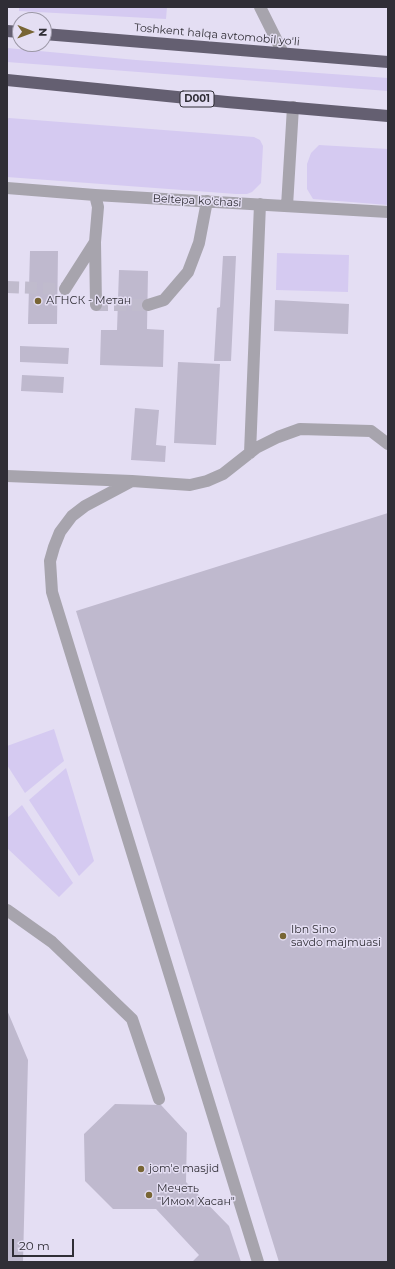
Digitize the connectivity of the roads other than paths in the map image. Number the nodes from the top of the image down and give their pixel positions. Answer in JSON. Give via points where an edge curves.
{"nodes":[{"id":1,"x":260,"y":7,"type":"edge"},
{"id":2,"x":52,"y":35,"type":"edge"},
{"id":3,"x":282,"y":53,"type":"junction"},
{"id":4,"x":388,"y":62,"type":"edge"},
{"id":5,"x":7,"y":80,"type":"edge"},
{"id":6,"x":293,"y":107,"type":"junction"},
{"id":7,"x":388,"y":116,"type":"edge"},
{"id":8,"x":7,"y":188,"type":"edge"},
{"id":9,"x":95,"y":195,"type":"junction"},
{"id":10,"x":207,"y":201,"type":"junction"},
{"id":11,"x":260,"y":204,"type":"junction"},
{"id":12,"x":287,"y":206,"type":"junction"},
{"id":13,"x":388,"y":212,"type":"edge"},
{"id":14,"x":95,"y":242,"type":"junction"},
{"id":15,"x":65,"y":289,"type":"dead end"},
{"id":16,"x":96,"y":305,"type":"dead end"},
{"id":17,"x":148,"y":305,"type":"tunnel mouth"},
{"id":18,"x":388,"y":444,"type":"edge"},
{"id":19,"x":250,"y":453,"type":"junction"},
{"id":20,"x":7,"y":476,"type":"edge"},
{"id":21,"x":132,"y":482,"type":"junction"},
{"id":22,"x":7,"y":910,"type":"edge"},
{"id":23,"x":159,"y":1099,"type":"dead end"},
{"id":24,"x":258,"y":1262,"type":"edge"}],
"edges":[{"from":1,"to":3,"type":"street"},
{"from":2,"to":3,"type":"highway","name":"Toshkent halqa avtomobil yo'li"},
{"from":3,"to":4,"type":"highway","name":"Toshkent halqa avtomobil yo'li"},
{"from":5,"to":6,"type":"highway","number":"D001"},
{"from":6,"to":7,"type":"highway","number":"D001"},
{"from":6,"to":12,"type":"street"},
{"from":8,"to":9,"type":"street","name":"Beltepa ko'chasi"},
{"from":9,"to":10,"type":"street","name":"Beltepa ko'chasi"},
{"from":9,"to":14,"type":"street","via":[[98,207]]},
{"from":10,"to":11,"type":"street","name":"Beltepa ko'chasi"},
{"from":10,"to":17,"type":"street","via":[[199,243],[188,272],[164,300]]},
{"from":11,"to":12,"type":"street","name":"Beltepa ko'chasi"},
{"from":11,"to":19,"type":"street"},
{"from":12,"to":13,"type":"street","name":"Beltepa ko'chasi"},
{"from":14,"to":15,"type":"street"},
{"from":14,"to":16,"type":"street"},
{"from":18,"to":19,"type":"street","via":[[371,431],[300,429],[278,437]]},
{"from":19,"to":21,"type":"street","via":[[223,474],[207,482],[190,485]]},
{"from":20,"to":21,"type":"street"},
{"from":21,"to":24,"type":"street","via":[[85,506],[72,516],[60,532],[50,561],[52,592]]},
{"from":22,"to":23,"type":"street","via":[[52,942],[132,1019]]}]}
